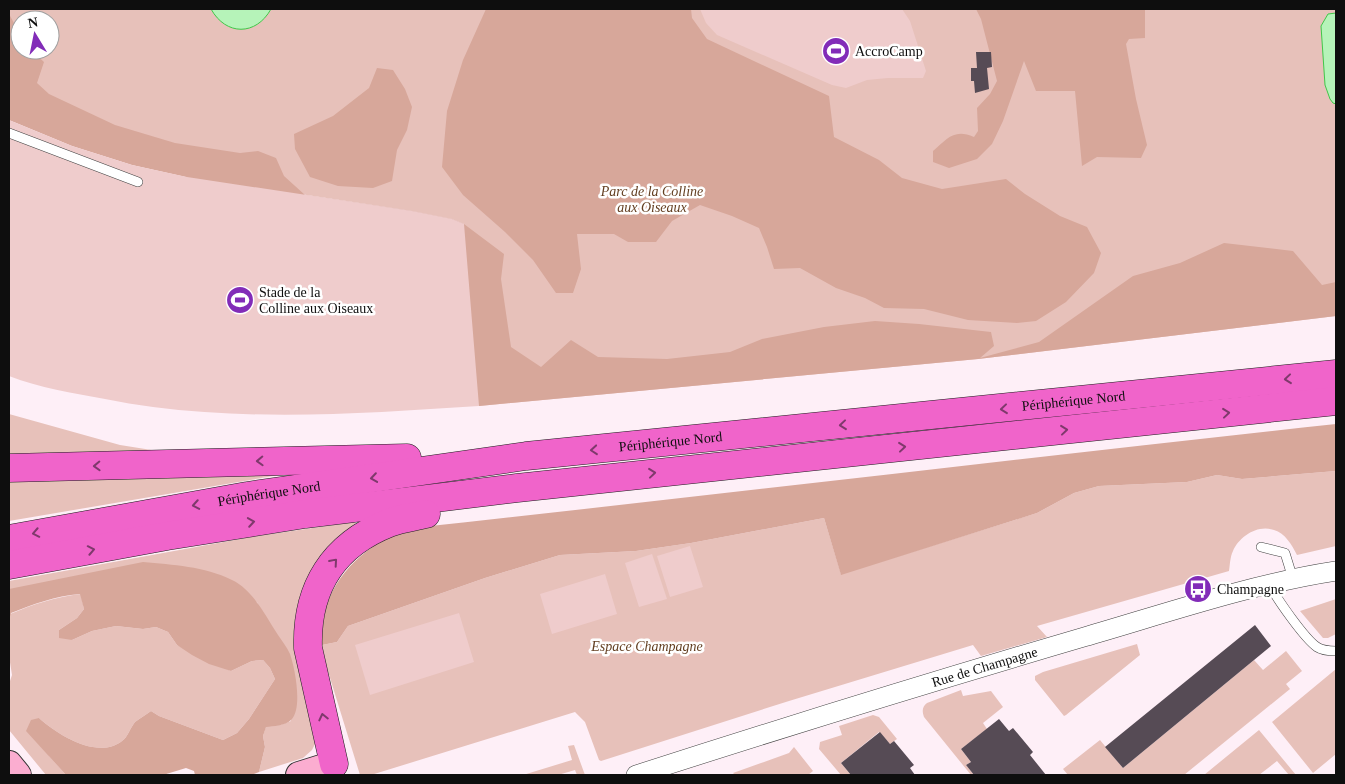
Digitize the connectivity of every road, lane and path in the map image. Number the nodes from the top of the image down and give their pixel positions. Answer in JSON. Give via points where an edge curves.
{"nodes":[{"id":1,"x":9,"y":133,"type":"edge"},
{"id":2,"x":138,"y":182,"type":"dead end"},
{"id":3,"x":1336,"y":374,"type":"edge"},
{"id":4,"x":1336,"y":402,"type":"edge"},
{"id":5,"x":526,"y":456,"type":"junction"},
{"id":6,"x":9,"y":468,"type":"edge"},
{"id":7,"x":517,"y":488,"type":"junction"},
{"id":8,"x":9,"y":539,"type":"edge"},
{"id":9,"x":1261,"y":547,"type":"dead end"},
{"id":10,"x":9,"y":565,"type":"edge"},
{"id":11,"x":1336,"y":571,"type":"edge"},
{"id":12,"x":1293,"y":578,"type":"junction"},
{"id":13,"x":1270,"y":584,"type":"junction"},
{"id":14,"x":1336,"y":651,"type":"edge"},
{"id":15,"x":9,"y":764,"type":"edge"},
{"id":16,"x":336,"y":768,"type":"joint"},
{"id":17,"x":18,"y":775,"type":"edge"},
{"id":18,"x":299,"y":775,"type":"edge"},
{"id":19,"x":636,"y":775,"type":"edge"}],
"edges":[{"from":1,"to":2,"type":"lane"},
{"from":3,"to":5,"type":"highway","name":"Périphérique Nord","one_way":true},
{"from":7,"to":4,"type":"highway","name":"Périphérique Nord","one_way":true},
{"from":5,"to":6,"type":"highway","one_way":true},
{"from":5,"to":8,"type":"highway","name":"Périphérique Nord","one_way":true,"via":[[247,496]]},
{"from":10,"to":7,"type":"highway","name":"Périphérique Nord","one_way":true,"via":[[295,516]]},
{"from":16,"to":7,"type":"highway","one_way":true,"via":[[308,648],[310,608],[324,574],[349,546],[390,522],[480,506]]},
{"from":9,"to":12,"type":"lane","via":[[1286,553]]},
{"from":11,"to":12,"type":"street","name":"Rue de Champagne"},
{"from":12,"to":13,"type":"street","name":"Rue de Champagne"},
{"from":13,"to":14,"type":"lane","via":[[1275,596],[1310,640],[1318,647]]},
{"from":13,"to":19,"type":"street","name":"Rue de Champagne","via":[[923,684]]},
{"from":15,"to":17,"type":"main road"},
{"from":16,"to":18,"type":"main road"}]}
